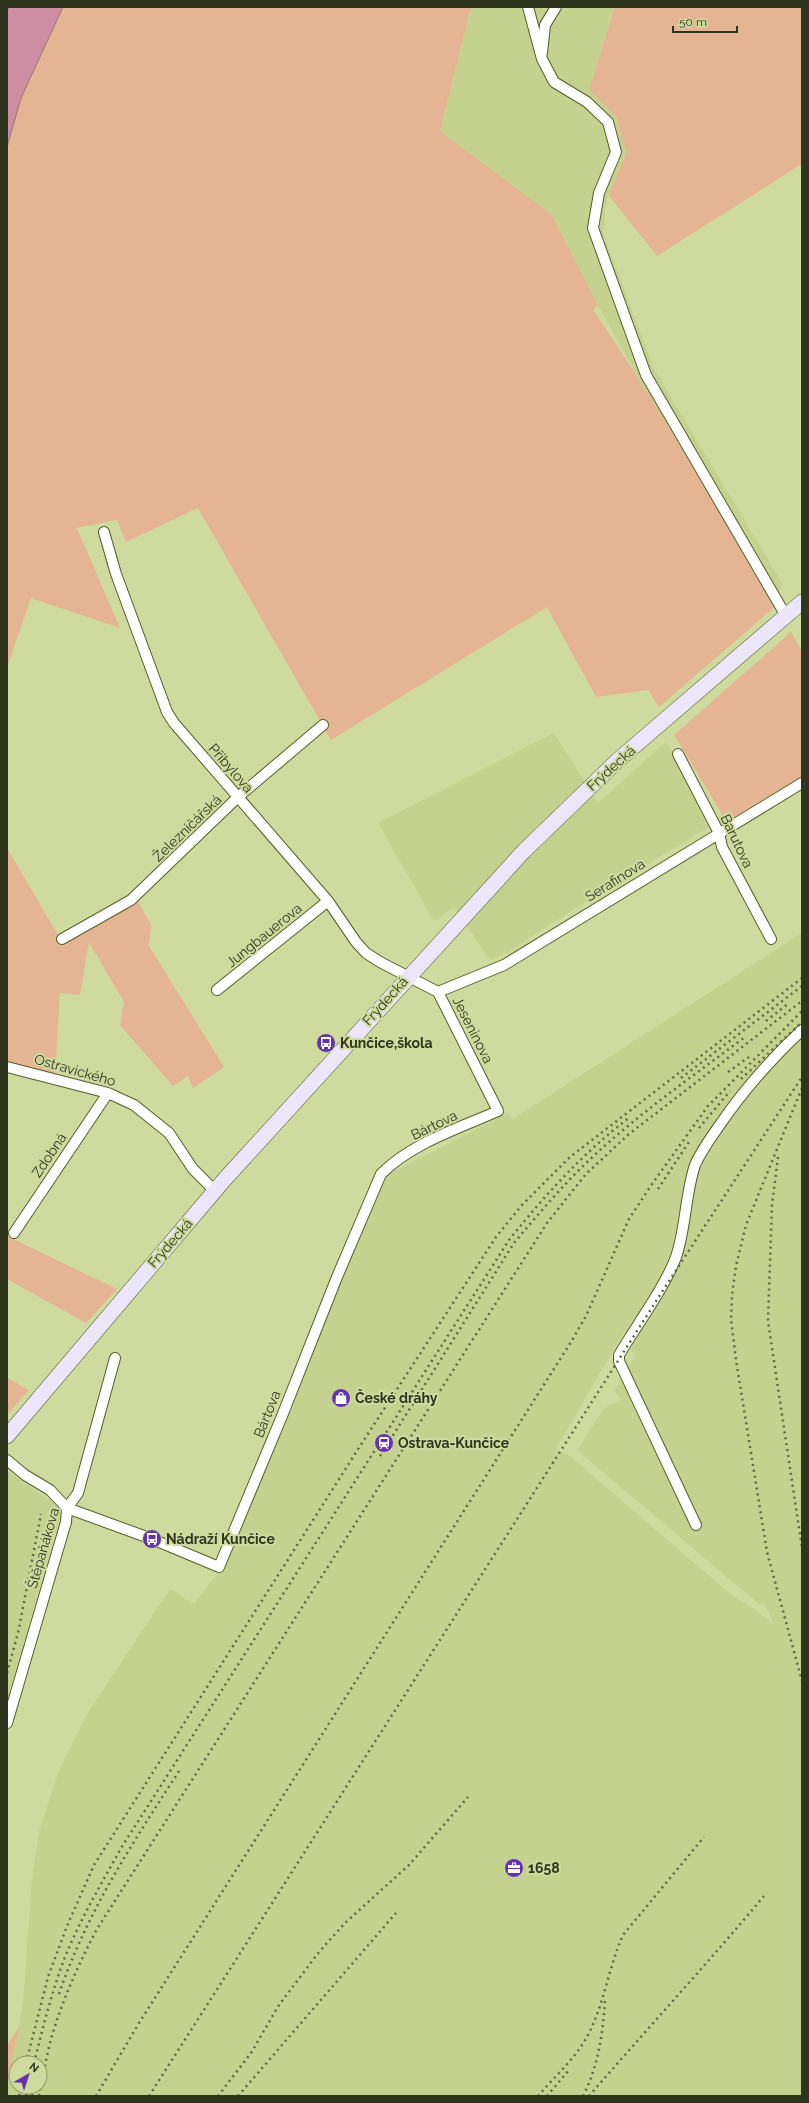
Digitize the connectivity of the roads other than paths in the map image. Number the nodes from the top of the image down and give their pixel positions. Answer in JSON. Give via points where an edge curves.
{"nodes":[{"id":1,"x":528,"y":7,"type":"edge"},
{"id":2,"x":556,"y":7,"type":"edge"},
{"id":3,"x":542,"y":59,"type":"junction"},
{"id":4,"x":104,"y":532,"type":"dead end"},
{"id":5,"x":802,"y":602,"type":"edge"},
{"id":6,"x":786,"y":616,"type":"junction"},
{"id":7,"x":323,"y":725,"type":"dead end"},
{"id":8,"x":678,"y":754,"type":"dead end"},
{"id":9,"x":802,"y":783,"type":"edge"},
{"id":10,"x":238,"y":797,"type":"junction"},
{"id":11,"x":719,"y":833,"type":"junction"},
{"id":12,"x":328,"y":901,"type":"junction"},
{"id":13,"x":62,"y":939,"type":"dead end"},
{"id":14,"x":771,"y":939,"type":"dead end"},
{"id":15,"x":408,"y":975,"type":"junction"},
{"id":16,"x":217,"y":990,"type":"dead end"},
{"id":17,"x":438,"y":992,"type":"junction"},
{"id":18,"x":802,"y":1030,"type":"edge"},
{"id":19,"x":7,"y":1067,"type":"edge"},
{"id":20,"x":108,"y":1093,"type":"junction"},
{"id":21,"x":498,"y":1111,"type":"joint"},
{"id":22,"x":215,"y":1191,"type":"junction"},
{"id":23,"x":14,"y":1233,"type":"dead end"},
{"id":24,"x":116,"y":1358,"type":"dead end"},
{"id":25,"x":7,"y":1436,"type":"edge"},
{"id":26,"x":7,"y":1460,"type":"edge"},
{"id":27,"x":67,"y":1508,"type":"junction"},
{"id":28,"x":696,"y":1525,"type":"dead end"},
{"id":29,"x":7,"y":1723,"type":"edge"}],
"edges":[{"from":1,"to":3,"type":"street"},
{"from":2,"to":3,"type":"street","via":[[545,25]]},
{"from":3,"to":6,"type":"street","via":[[554,82],[587,102],[608,122],[616,152],[599,193],[593,228],[646,375]]},
{"from":4,"to":10,"type":"street","name":"Přibylova","via":[[116,574],[167,712]]},
{"from":5,"to":6,"type":"main road","name":"Frýdecká"},
{"from":6,"to":15,"type":"main road","name":"Frýdecká","via":[[576,799]]},
{"from":7,"to":10,"type":"street","name":"Železničářská"},
{"from":8,"to":11,"type":"street","name":"Barutova"},
{"from":9,"to":11,"type":"street","name":"Serafinova"},
{"from":10,"to":12,"type":"street","name":"Přibylova"},
{"from":10,"to":13,"type":"street","name":"Železničářská","via":[[132,900]]},
{"from":11,"to":14,"type":"street","name":"Barutova","via":[[722,847]]},
{"from":11,"to":17,"type":"street","name":"Serafinova","via":[[504,965]]},
{"from":12,"to":15,"type":"street","name":"Přibylova","via":[[366,953]]},
{"from":12,"to":16,"type":"street","name":"Jungbauerova"},
{"from":15,"to":17,"type":"street","name":"Jeseninova"},
{"from":15,"to":22,"type":"main road","name":"Frýdecká"},
{"from":17,"to":21,"type":"street","name":"Jeseninova"},
{"from":18,"to":28,"type":"street","via":[[746,1089],[703,1149],[686,1196],[676,1258],[619,1354],[619,1361]]},
{"from":19,"to":20,"type":"street","name":"Ostravického"},
{"from":20,"to":22,"type":"street","name":"Ostravického","via":[[134,1105],[169,1133],[193,1169]]},
{"from":20,"to":23,"type":"street","name":"Zdobná"},
{"from":21,"to":27,"type":"street","name":"Bártova","via":[[439,1136],[392,1162],[381,1174],[342,1262],[219,1567]]},
{"from":22,"to":25,"type":"main road","name":"Frýdecká"},
{"from":24,"to":27,"type":"street","name":"Štěpaňákova","via":[[78,1493]]},
{"from":26,"to":27,"type":"street","name":"Bártova","via":[[25,1475],[50,1490]]},
{"from":27,"to":29,"type":"street","name":"Štěpaňákova","via":[[66,1522]]}]}
